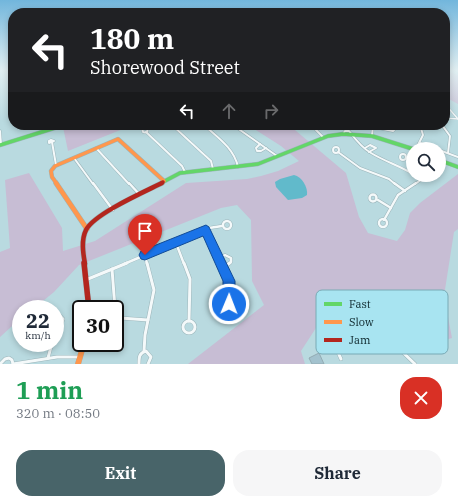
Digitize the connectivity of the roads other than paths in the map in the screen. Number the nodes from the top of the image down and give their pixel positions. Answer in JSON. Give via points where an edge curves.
{"nodes":[{"id":1,"x":450,"y":110,"type":"edge"},
{"id":2,"x":458,"y":119,"type":"edge"},
{"id":3,"x":47,"y":130,"type":"edge"},
{"id":4,"x":177,"y":130,"type":"edge"},
{"id":5,"x":209,"y":130,"type":"edge"},
{"id":6,"x":240,"y":130,"type":"edge"},
{"id":7,"x":316,"y":130,"type":"edge"},
{"id":8,"x":372,"y":130,"type":"edge"},
{"id":9,"x":422,"y":130,"type":"edge"},
{"id":10,"x":446,"y":130,"type":"edge"},
{"id":11,"x":0,"y":131,"type":"edge"},
{"id":12,"x":146,"y":132,"type":"dead end"},
{"id":13,"x":352,"y":134,"type":"junction"},
{"id":14,"x":372,"y":136,"type":"junction"},
{"id":15,"x":323,"y":138,"type":"junction"},
{"id":16,"x":52,"y":142,"type":"dead end"},
{"id":17,"x":420,"y":142,"type":"edge"},
{"id":18,"x":0,"y":144,"type":"edge"},
{"id":19,"x":260,"y":144,"type":"junction"},
{"id":20,"x":406,"y":146,"type":"edge"},
{"id":21,"x":96,"y":148,"type":"junction"},
{"id":22,"x":266,"y":148,"type":"junction"},
{"id":23,"x":365,"y":148,"type":"junction"},
{"id":24,"x":338,"y":152,"type":"dead end"},
{"id":25,"x":370,"y":152,"type":"junction"},
{"id":26,"x":448,"y":153,"type":"joint"},
{"id":27,"x":278,"y":157,"type":"junction"},
{"id":28,"x":458,"y":157,"type":"edge"},
{"id":29,"x":74,"y":158,"type":"junction"},
{"id":30,"x":402,"y":159,"type":"dead end"},
{"id":31,"x":446,"y":163,"type":"edge"},
{"id":32,"x":56,"y":165,"type":"junction"},
{"id":33,"x":398,"y":165,"type":"junction"},
{"id":34,"x":238,"y":167,"type":"junction"},
{"id":35,"x":458,"y":167,"type":"edge"},
{"id":36,"x":213,"y":169,"type":"junction"},
{"id":37,"x":406,"y":170,"type":"edge"},
{"id":38,"x":185,"y":172,"type":"junction"},
{"id":39,"x":164,"y":181,"type":"junction"},
{"id":40,"x":419,"y":182,"type":"edge"},
{"id":41,"x":405,"y":191,"type":"junction"},
{"id":42,"x":140,"y":195,"type":"junction"},
{"id":43,"x":378,"y":200,"type":"dead end"},
{"id":44,"x":391,"y":208,"type":"junction"},
{"id":45,"x":113,"y":210,"type":"junction"},
{"id":46,"x":384,"y":220,"type":"dead end"},
{"id":47,"x":222,"y":226,"type":"dead end"},
{"id":48,"x":87,"y":229,"type":"junction"},
{"id":49,"x":206,"y":230,"type":"junction"},
{"id":50,"x":176,"y":242,"type":"junction"},
{"id":51,"x":145,"y":255,"type":"junction"},
{"id":52,"x":219,"y":258,"type":"junction"},
{"id":53,"x":223,"y":267,"type":"junction"},
{"id":54,"x":112,"y":270,"type":"junction"},
{"id":55,"x":88,"y":279,"type":"junction"},
{"id":56,"x":229,"y":293,"type":"junction"},
{"id":57,"x":89,"y":300,"type":"edge"},
{"id":58,"x":148,"y":320,"type":"junction"},
{"id":59,"x":189,"y":321,"type":"junction"},
{"id":60,"x":144,"y":351,"type":"junction"},
{"id":61,"x":50,"y":352,"type":"edge"},
{"id":62,"x":81,"y":352,"type":"edge"},
{"id":63,"x":339,"y":354,"type":"edge"},
{"id":64,"x":404,"y":354,"type":"edge"},
{"id":65,"x":80,"y":357,"type":"junction"},
{"id":66,"x":48,"y":358,"type":"junction"},
{"id":67,"x":341,"y":359,"type":"dead end"},
{"id":68,"x":0,"y":364,"type":"edge"},
{"id":69,"x":13,"y":364,"type":"edge"},
{"id":70,"x":78,"y":364,"type":"edge"},
{"id":71,"x":139,"y":364,"type":"edge"},
{"id":72,"x":148,"y":364,"type":"edge"},
{"id":73,"x":415,"y":364,"type":"edge"}],
"edges":[{"from":1,"to":2,"type":"street"},
{"from":3,"to":18,"type":"street"},
{"from":4,"to":36,"type":"street","via":[[211,161]]},
{"from":5,"to":34,"type":"street","via":[[233,154],[238,161]]},
{"from":6,"to":19,"type":"street"},
{"from":7,"to":15,"type":"street"},
{"from":8,"to":14,"type":"street"},
{"from":9,"to":17,"type":"street"},
{"from":10,"to":26,"type":"street","via":[[450,136]]},
{"from":11,"to":18,"type":"street"},
{"from":12,"to":38,"type":"street","via":[[182,166]]},
{"from":13,"to":14,"type":"street"},
{"from":13,"to":15,"type":"street"},
{"from":13,"to":23,"type":"street"},
{"from":14,"to":20,"type":"street"},
{"from":15,"to":27,"type":"street"},
{"from":16,"to":32,"type":"street"},
{"from":19,"to":22,"type":"street"},
{"from":19,"to":22,"type":"street","via":[[256,148],[257,151]]},
{"from":21,"to":29,"type":"street"},
{"from":21,"to":39,"type":"street","via":[[120,140]]},
{"from":21,"to":42,"type":"street"},
{"from":22,"to":27,"type":"street"},
{"from":23,"to":25,"type":"street"},
{"from":23,"to":25,"type":"street","via":[[370,145],[376,148]]},
{"from":24,"to":41,"type":"street","via":[[360,168],[389,179]]},
{"from":25,"to":33,"type":"street"},
{"from":26,"to":28,"type":"street"},
{"from":27,"to":34,"type":"street"},
{"from":29,"to":32,"type":"street"},
{"from":29,"to":45,"type":"street"},
{"from":30,"to":33,"type":"street"},
{"from":31,"to":35,"type":"street"},
{"from":32,"to":48,"type":"street","via":[[51,171],[52,177]]},
{"from":33,"to":37,"type":"street"},
{"from":34,"to":36,"type":"street"},
{"from":36,"to":38,"type":"street"},
{"from":38,"to":39,"type":"street"},
{"from":39,"to":42,"type":"street"},
{"from":40,"to":41,"type":"street"},
{"from":41,"to":44,"type":"street","via":[[395,199]]},
{"from":42,"to":45,"type":"street"},
{"from":43,"to":44,"type":"street"},
{"from":44,"to":46,"type":"street"},
{"from":45,"to":48,"type":"street","via":[[97,219]]},
{"from":47,"to":49,"type":"street"},
{"from":48,"to":55,"type":"street","via":[[83,248]]},
{"from":49,"to":50,"type":"street"},
{"from":49,"to":52,"type":"street"},
{"from":50,"to":51,"type":"street"},
{"from":50,"to":59,"type":"street","via":[[190,279]]},
{"from":51,"to":54,"type":"street"},
{"from":51,"to":58,"type":"street","via":[[154,290]]},
{"from":52,"to":53,"type":"street"},
{"from":52,"to":53,"type":"street","via":[[225,255],[231,258],[229,264]]},
{"from":53,"to":56,"type":"street","via":[[229,281]]},
{"from":54,"to":55,"type":"street"},
{"from":54,"to":58,"type":"street","via":[[115,308],[120,318]]},
{"from":55,"to":57,"type":"street"},
{"from":56,"to":56,"type":"street","via":[[236,298],[231,305],[225,299]]},
{"from":58,"to":60,"type":"street"},
{"from":59,"to":59,"type":"street","via":[[195,326],[194,332],[190,334],[184,330],[185,323]]},
{"from":60,"to":71,"type":"street","via":[[139,356]]},
{"from":60,"to":72,"type":"street","via":[[150,355]]},
{"from":61,"to":66,"type":"street"},
{"from":62,"to":65,"type":"street"},
{"from":63,"to":67,"type":"street"},
{"from":64,"to":73,"type":"street"},
{"from":65,"to":66,"type":"street"},
{"from":65,"to":70,"type":"street"},
{"from":66,"to":69,"type":"street"},
{"from":68,"to":69,"type":"street","via":[[9,358]]}]}
